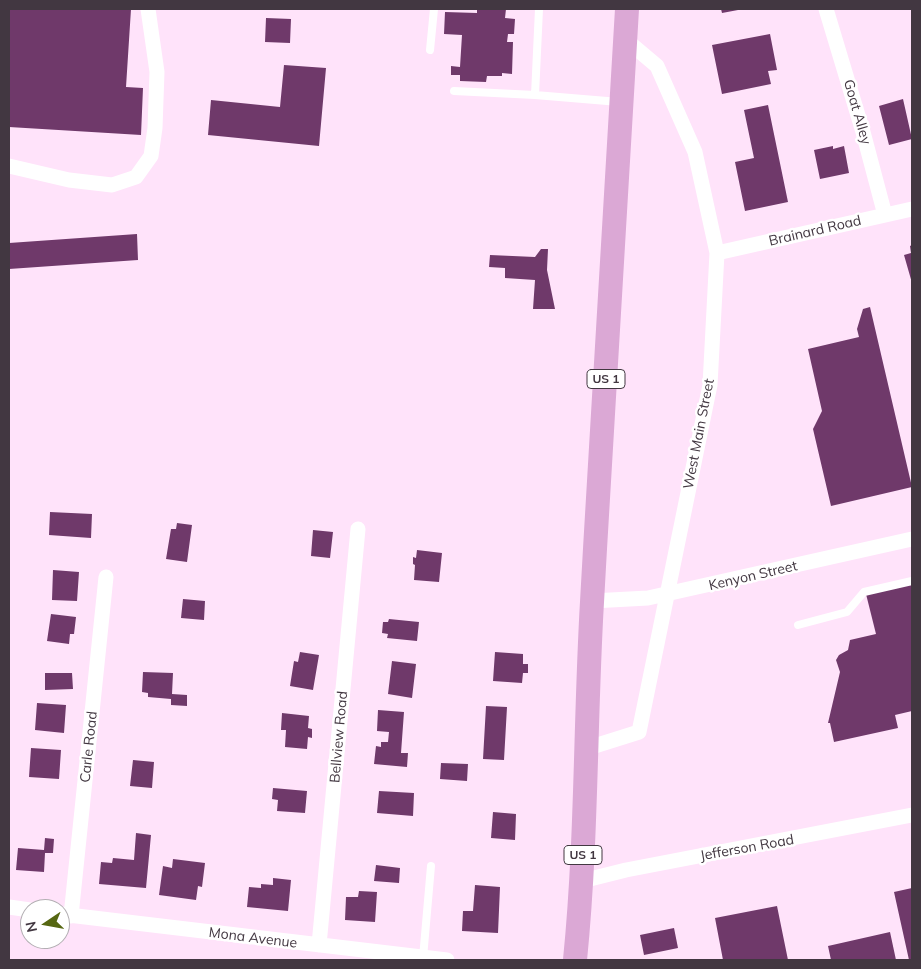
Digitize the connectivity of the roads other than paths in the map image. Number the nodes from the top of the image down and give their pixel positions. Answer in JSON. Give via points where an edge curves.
{"nodes":[{"id":1,"x":148,"y":9,"type":"edge"},
{"id":2,"x":434,"y":9,"type":"edge"},
{"id":3,"x":539,"y":9,"type":"edge"},
{"id":4,"x":627,"y":9,"type":"edge"},
{"id":5,"x":826,"y":9,"type":"edge"},
{"id":6,"x":625,"y":39,"type":"junction"},
{"id":7,"x":430,"y":50,"type":"dead end"},
{"id":8,"x":454,"y":91,"type":"dead end"},
{"id":9,"x":535,"y":95,"type":"junction"},
{"id":10,"x":621,"y":102,"type":"junction"},
{"id":11,"x":9,"y":166,"type":"edge"},
{"id":12,"x":912,"y":209,"type":"edge"},
{"id":13,"x":885,"y":215,"type":"junction"},
{"id":14,"x":717,"y":253,"type":"junction"},
{"id":15,"x":358,"y":529,"type":"dead end"},
{"id":16,"x":912,"y":539,"type":"edge"},
{"id":17,"x":106,"y":578,"type":"dead end"},
{"id":18,"x":912,"y":581,"type":"edge"},
{"id":19,"x":668,"y":594,"type":"junction"},
{"id":20,"x":592,"y":601,"type":"junction"},
{"id":21,"x":798,"y":625,"type":"dead end"},
{"id":22,"x":585,"y":749,"type":"junction"},
{"id":23,"x":912,"y":815,"type":"edge"},
{"id":24,"x":430,"y":866,"type":"dead end"},
{"id":25,"x":582,"y":881,"type":"junction"},
{"id":26,"x":68,"y":899,"type":"edge"},
{"id":27,"x":70,"y":915,"type":"edge"},
{"id":28,"x":319,"y":945,"type":"junction"},
{"id":29,"x":423,"y":958,"type":"junction"},
{"id":30,"x":447,"y":960,"type":"edge"},
{"id":31,"x":575,"y":960,"type":"edge"}],
"edges":[{"from":1,"to":11,"type":"street","via":[[157,72],[155,128],[151,156],[136,177],[112,185],[69,180]]},
{"from":2,"to":7,"type":"lane"},
{"from":3,"to":9,"type":"lane"},
{"from":4,"to":6,"type":"main road","number":"US 1"},
{"from":5,"to":13,"type":"street","name":"Goat Alley"},
{"from":6,"to":10,"type":"main road","number":"US 1"},
{"from":6,"to":14,"type":"street","name":"West Main Street","via":[[657,66],[695,152]]},
{"from":8,"to":9,"type":"lane"},
{"from":9,"to":10,"type":"lane"},
{"from":10,"to":20,"type":"main road","number":"US 1"},
{"from":12,"to":13,"type":"street","name":"Brainard Road"},
{"from":13,"to":14,"type":"street","name":"Brainard Road"},
{"from":14,"to":19,"type":"street","name":"West Main Street","via":[[710,385]]},
{"from":15,"to":28,"type":"street","name":"Bellview Road"},
{"from":16,"to":19,"type":"street","name":"Kenyon Street"},
{"from":17,"to":26,"type":"street","name":"Carle Road"},
{"from":18,"to":21,"type":"lane","via":[[864,592],[847,612]]},
{"from":19,"to":20,"type":"street","name":"Kenyon Street"},
{"from":19,"to":22,"type":"street","name":"West Main Street","via":[[639,732]]},
{"from":20,"to":22,"type":"main road","number":"US 1"},
{"from":22,"to":25,"type":"main road","number":"US 1"},
{"from":23,"to":25,"type":"street","name":"Jefferson Road"},
{"from":24,"to":29,"type":"lane"},
{"from":25,"to":31,"type":"main road","number":"US 1"},
{"from":27,"to":28,"type":"street","name":"Mona Avenue"},
{"from":28,"to":29,"type":"street","name":"Mona Avenue"},
{"from":29,"to":30,"type":"street","name":"Mona Avenue"}]}
